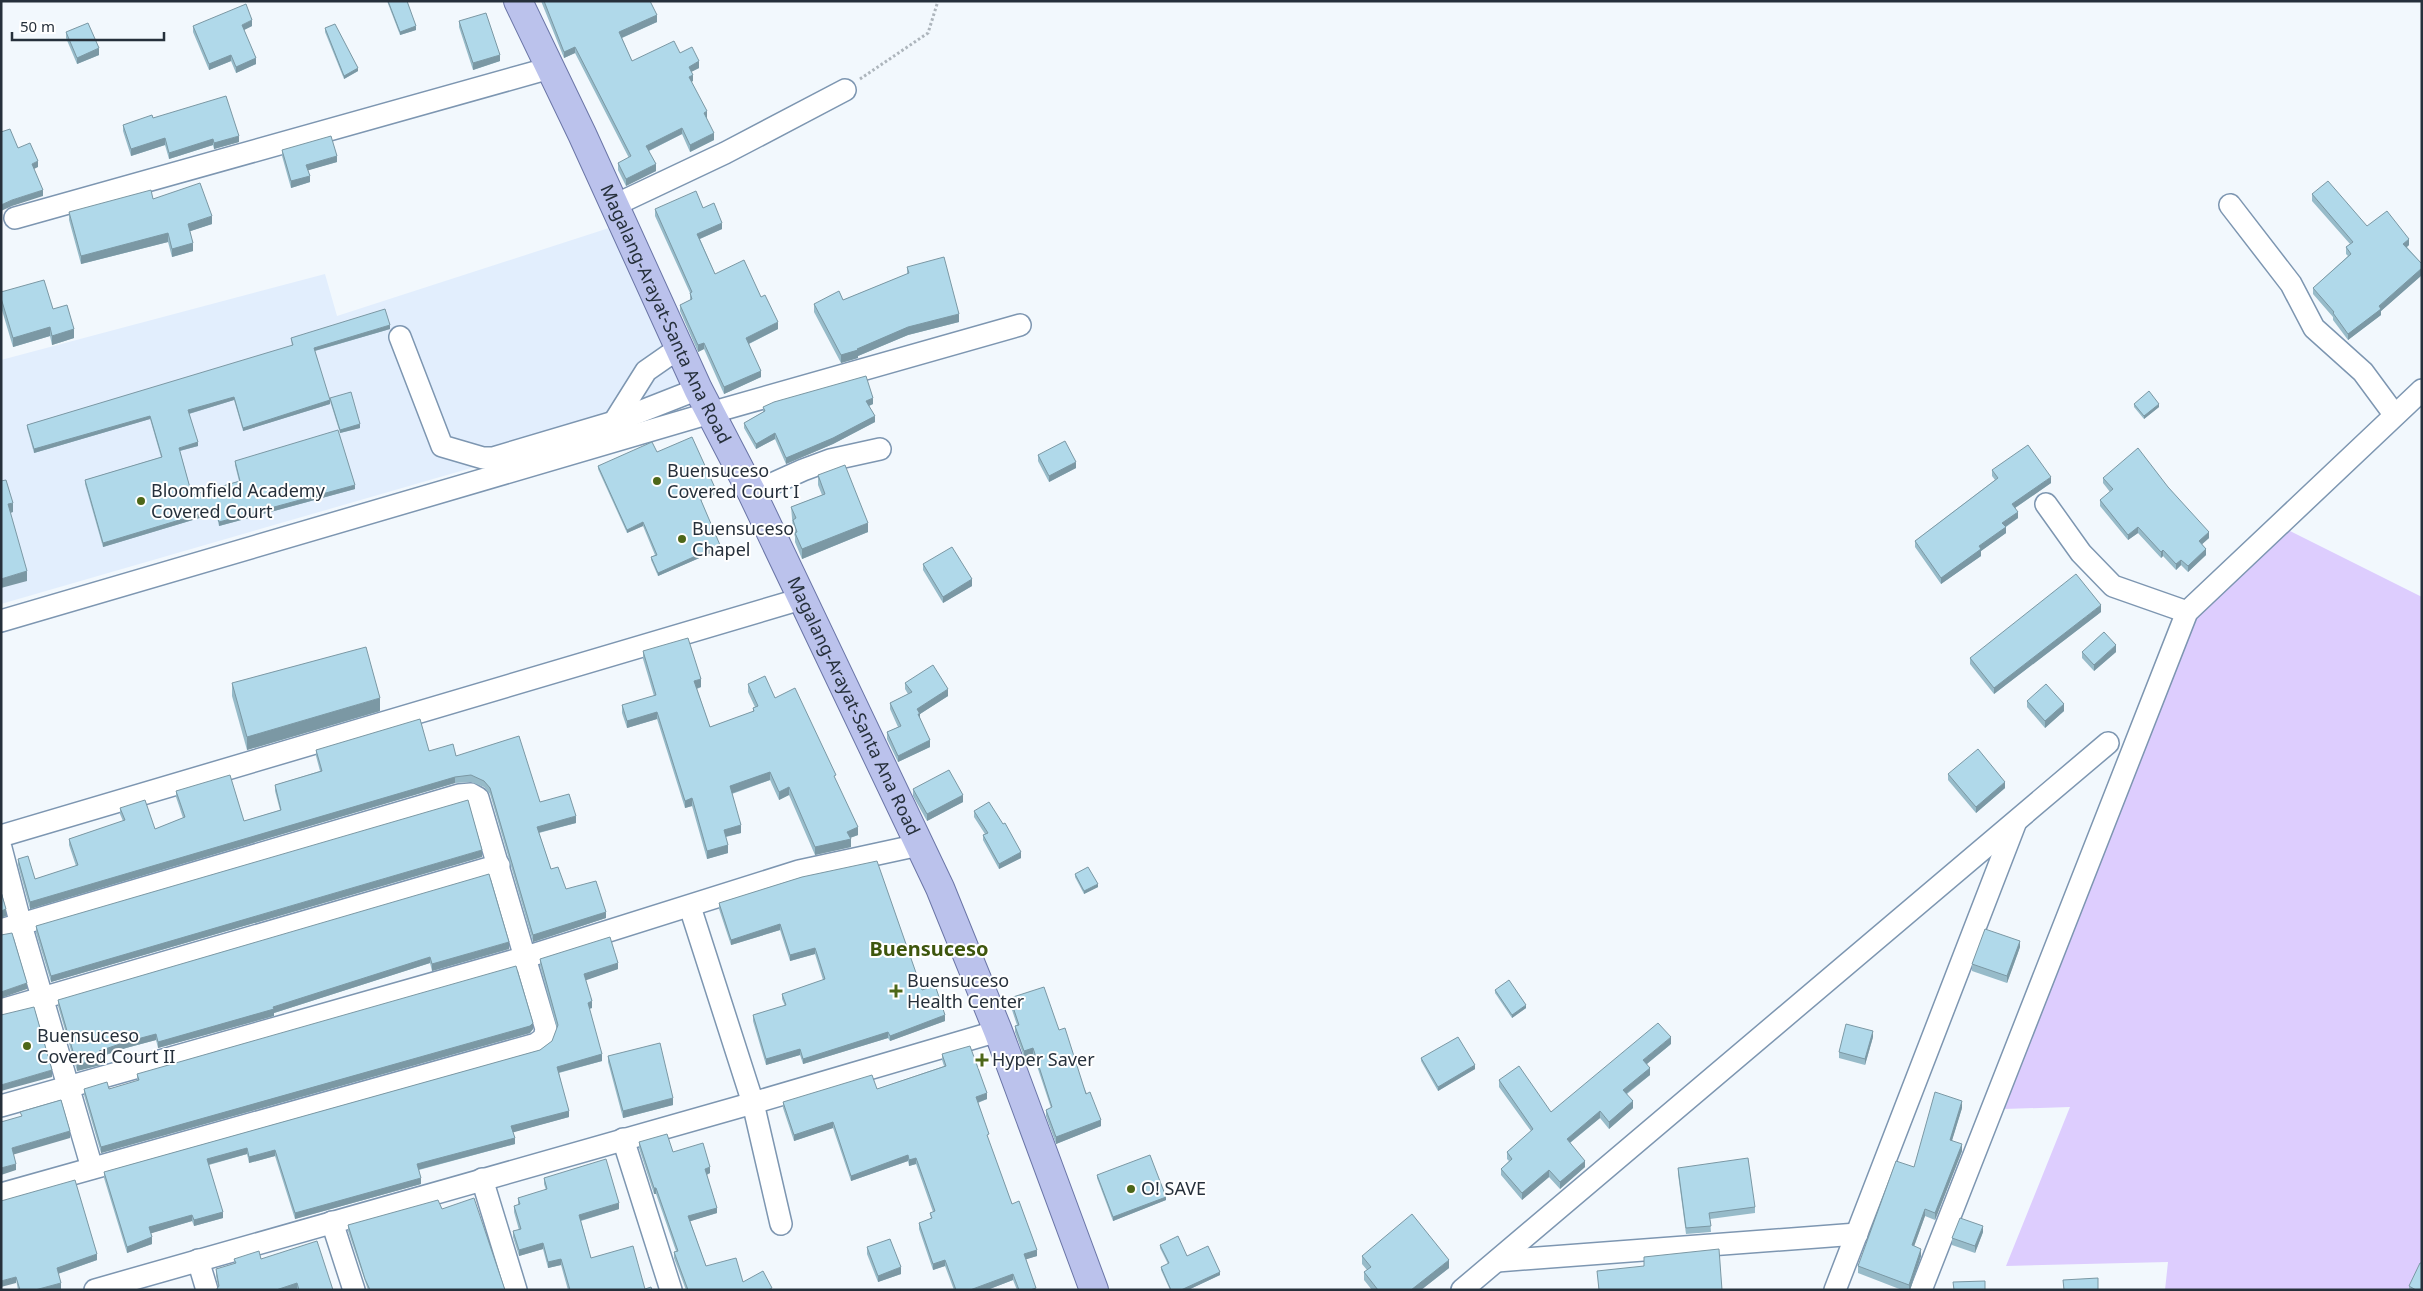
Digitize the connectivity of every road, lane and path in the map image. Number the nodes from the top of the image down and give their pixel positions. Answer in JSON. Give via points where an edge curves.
{"nodes":[{"id":1,"x":518,"y":1,"type":"edge"},
{"id":2,"x":938,"y":1,"type":"edge"},
{"id":3,"x":550,"y":68,"type":"junction"},
{"id":4,"x":846,"y":90,"type":"joint"},
{"id":5,"x":615,"y":205,"type":"junction"},
{"id":6,"x":2230,"y":205,"type":"dead end"},
{"id":7,"x":15,"y":218,"type":"dead end"},
{"id":8,"x":1020,"y":325,"type":"dead end"},
{"id":9,"x":400,"y":337,"type":"dead end"},
{"id":10,"x":679,"y":348,"type":"junction"},
{"id":11,"x":698,"y":389,"type":"junction"},
{"id":12,"x":2422,"y":390,"type":"edge"},
{"id":13,"x":710,"y":412,"type":"junction"},
{"id":14,"x":2394,"y":414,"type":"junction"},
{"id":15,"x":614,"y":422,"type":"junction"},
{"id":16,"x":880,"y":448,"type":"dead end"},
{"id":17,"x":752,"y":493,"type":"junction"},
{"id":18,"x":2046,"y":504,"type":"dead end"},
{"id":19,"x":801,"y":599,"type":"junction"},
{"id":20,"x":2186,"y":612,"type":"junction"},
{"id":21,"x":1,"y":621,"type":"edge"},
{"id":22,"x":2108,"y":743,"type":"dead end"},
{"id":23,"x":2016,"y":821,"type":"junction"},
{"id":24,"x":1,"y":836,"type":"edge"},
{"id":25,"x":919,"y":846,"type":"junction"},
{"id":26,"x":1,"y":848,"type":"edge"},
{"id":27,"x":499,"y":865,"type":"junction"},
{"id":28,"x":690,"y":907,"type":"junction"},
{"id":29,"x":11,"y":927,"type":"edge"},
{"id":30,"x":526,"y":957,"type":"junction"},
{"id":31,"x":42,"y":997,"type":"junction"},
{"id":32,"x":1,"y":1010,"type":"edge"},
{"id":33,"x":998,"y":1031,"type":"junction"},
{"id":34,"x":68,"y":1086,"type":"junction"},
{"id":35,"x":753,"y":1103,"type":"junction"},
{"id":36,"x":1,"y":1106,"type":"edge"},
{"id":37,"x":622,"y":1139,"type":"junction"},
{"id":38,"x":92,"y":1168,"type":"junction"},
{"id":39,"x":482,"y":1179,"type":"junction"},
{"id":40,"x":1,"y":1194,"type":"edge"},
{"id":41,"x":332,"y":1222,"type":"junction"},
{"id":42,"x":781,"y":1224,"type":"dead end"},
{"id":43,"x":1857,"y":1234,"type":"junction"},
{"id":44,"x":198,"y":1260,"type":"junction"},
{"id":45,"x":1497,"y":1261,"type":"junction"},
{"id":46,"x":95,"y":1290,"type":"edge"},
{"id":47,"x":207,"y":1290,"type":"edge"},
{"id":48,"x":354,"y":1290,"type":"edge"},
{"id":49,"x":516,"y":1290,"type":"edge"},
{"id":50,"x":671,"y":1290,"type":"edge"},
{"id":51,"x":1094,"y":1290,"type":"edge"},
{"id":52,"x":1462,"y":1290,"type":"edge"},
{"id":53,"x":1835,"y":1290,"type":"edge"},
{"id":54,"x":1921,"y":1290,"type":"edge"}],
"edges":[{"from":1,"to":3,"type":"main road","name":"Magalang-Arayat-Santa Ana Road"},
{"from":2,"to":4,"type":"path","via":[[928,34]]},
{"from":3,"to":5,"type":"main road","name":"Magalang-Arayat-Santa Ana Road"},
{"from":3,"to":7,"type":"street"},
{"from":4,"to":5,"type":"street"},
{"from":5,"to":10,"type":"main road","name":"Magalang-Arayat-Santa Ana Road"},
{"from":6,"to":14,"type":"street","via":[[2290,284],[2314,328],[2363,372]]},
{"from":8,"to":13,"type":"street"},
{"from":9,"to":15,"type":"street","via":[[442,446],[493,458]]},
{"from":10,"to":11,"type":"main road","name":"Magalang-Arayat-Santa Ana Road"},
{"from":10,"to":15,"type":"street","via":[[646,371]]},
{"from":11,"to":13,"type":"main road","name":"Magalang-Arayat-Santa Ana Road"},
{"from":11,"to":15,"type":"street"},
{"from":12,"to":14,"type":"street"},
{"from":13,"to":17,"type":"main road","name":"Magalang-Arayat-Santa Ana Road"},
{"from":13,"to":21,"type":"street"},
{"from":14,"to":20,"type":"street"},
{"from":16,"to":17,"type":"street","via":[[830,460]]},
{"from":17,"to":19,"type":"main road","name":"Magalang-Arayat-Santa Ana Road"},
{"from":18,"to":20,"type":"street","via":[[2081,553],[2113,586]]},
{"from":19,"to":24,"type":"street"},
{"from":19,"to":25,"type":"main road","name":"Magalang-Arayat-Santa Ana Road"},
{"from":20,"to":54,"type":"street"},
{"from":22,"to":23,"type":"street"},
{"from":23,"to":43,"type":"street"},
{"from":23,"to":45,"type":"street"},
{"from":25,"to":28,"type":"street","via":[[799,871]]},
{"from":25,"to":33,"type":"main road","name":"Magalang-Arayat-Santa Ana Road","via":[[940,888]]},
{"from":26,"to":29,"type":"street"},
{"from":27,"to":29,"type":"street","via":[[478,798],[471,794]]},
{"from":27,"to":30,"type":"street"},
{"from":27,"to":31,"type":"street"},
{"from":28,"to":30,"type":"street"},
{"from":28,"to":35,"type":"street"},
{"from":29,"to":31,"type":"street"},
{"from":30,"to":34,"type":"street"},
{"from":30,"to":38,"type":"street","via":[[546,1029],[544,1038],[536,1044]]},
{"from":31,"to":32,"type":"street"},
{"from":31,"to":34,"type":"street"},
{"from":33,"to":35,"type":"street"},
{"from":33,"to":51,"type":"main road","name":"Magalang-Arayat-Santa Ana Road"},
{"from":34,"to":36,"type":"street"},
{"from":34,"to":38,"type":"street"},
{"from":35,"to":37,"type":"street"},
{"from":35,"to":42,"type":"street"},
{"from":37,"to":39,"type":"street"},
{"from":37,"to":50,"type":"street"},
{"from":38,"to":40,"type":"street"},
{"from":39,"to":41,"type":"street"},
{"from":39,"to":49,"type":"street"},
{"from":41,"to":44,"type":"street"},
{"from":41,"to":48,"type":"street"},
{"from":43,"to":45,"type":"street"},
{"from":43,"to":53,"type":"street"},
{"from":44,"to":46,"type":"street"},
{"from":44,"to":47,"type":"street"},
{"from":45,"to":52,"type":"street"}]}
